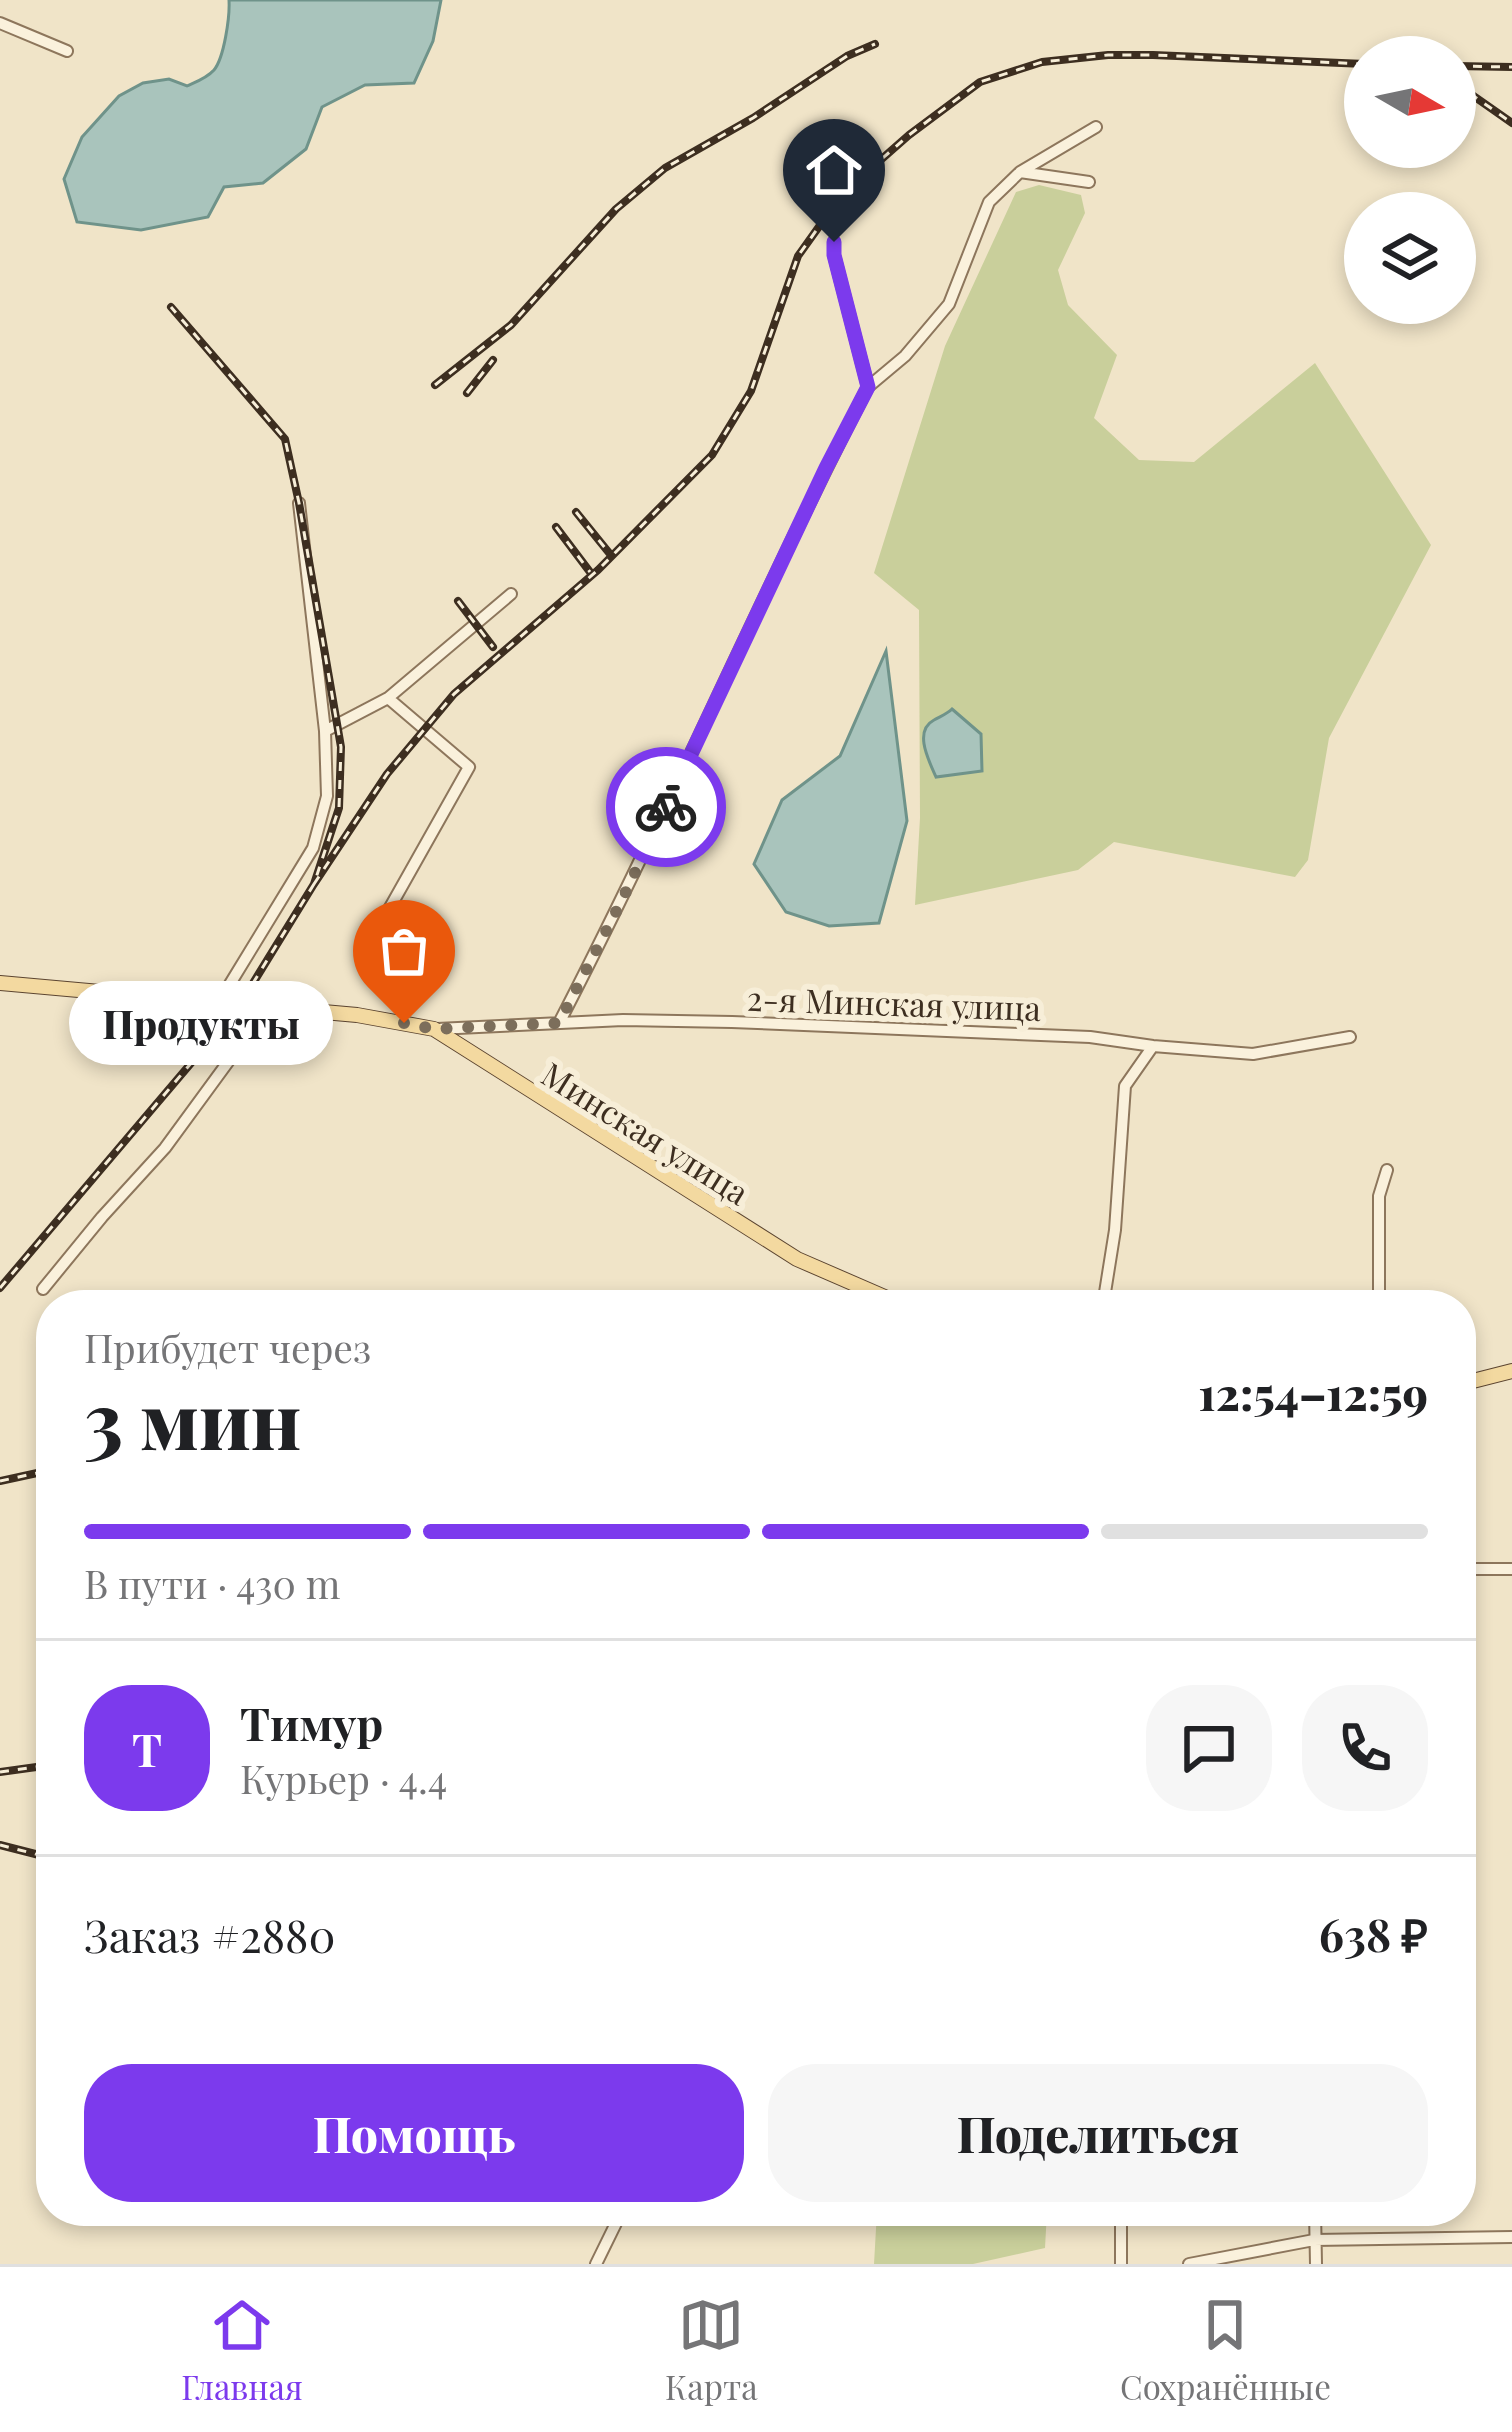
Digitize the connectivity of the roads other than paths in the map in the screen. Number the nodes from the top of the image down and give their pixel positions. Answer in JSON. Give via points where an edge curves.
{"nodes":[{"id":1,"x":0,"y":22,"type":"edge"},
{"id":2,"x":67,"y":50,"type":"dead end"},
{"id":3,"x":1096,"y":127,"type":"dead end"},
{"id":4,"x":1020,"y":172,"type":"junction"},
{"id":5,"x":1089,"y":182,"type":"dead end"},
{"id":6,"x":834,"y":242,"type":"dead end"},
{"id":7,"x":868,"y":387,"type":"junction"},
{"id":8,"x":299,"y":503,"type":"dead end"},
{"id":9,"x":511,"y":594,"type":"dead end"},
{"id":10,"x":388,"y":698,"type":"junction"},
{"id":11,"x":325,"y":731,"type":"junction"},
{"id":12,"x":388,"y":911,"type":"dead end"},
{"id":13,"x":0,"y":982,"type":"edge"},
{"id":14,"x":219,"y":1002,"type":"junction"},
{"id":15,"x":269,"y":1006,"type":"junction"},
{"id":16,"x":559,"y":1023,"type":"junction"},
{"id":17,"x":434,"y":1029,"type":"junction"},
{"id":18,"x":1350,"y":1037,"type":"dead end"},
{"id":19,"x":1153,"y":1046,"type":"junction"},
{"id":20,"x":1387,"y":1170,"type":"dead end"},
{"id":21,"x":43,"y":1288,"type":"dead end"},
{"id":22,"x":868,"y":1290,"type":"edge"},
{"id":23,"x":1105,"y":1290,"type":"edge"},
{"id":24,"x":1379,"y":1290,"type":"edge"},
{"id":25,"x":1512,"y":1371,"type":"edge"},
{"id":26,"x":1476,"y":1380,"type":"edge"},
{"id":27,"x":1476,"y":1569,"type":"edge"},
{"id":28,"x":1512,"y":1569,"type":"edge"},
{"id":29,"x":615,"y":2226,"type":"edge"},
{"id":30,"x":1121,"y":2226,"type":"edge"},
{"id":31,"x":1314,"y":2226,"type":"edge"},
{"id":32,"x":1512,"y":2237,"type":"edge"},
{"id":33,"x":1314,"y":2240,"type":"junction"},
{"id":34,"x":596,"y":2264,"type":"edge"},
{"id":35,"x":1121,"y":2264,"type":"edge"},
{"id":36,"x":1189,"y":2264,"type":"edge"},
{"id":37,"x":1316,"y":2264,"type":"edge"}],
"edges":[{"from":1,"to":2,"type":"street"},
{"from":3,"to":4,"type":"street"},
{"from":4,"to":5,"type":"street"},
{"from":4,"to":7,"type":"street","via":[[989,202],[949,304]]},
{"from":6,"to":7,"type":"street"},
{"from":7,"to":16,"type":"street"},
{"from":8,"to":11,"type":"street"},
{"from":9,"to":10,"type":"street"},
{"from":10,"to":11,"type":"street"},
{"from":10,"to":12,"type":"street","via":[[470,767]]},
{"from":11,"to":14,"type":"street","via":[[327,796],[313,848]]},
{"from":13,"to":14,"type":"main road","name":"Минская улица"},
{"from":14,"to":15,"type":"main road","name":"Минская улица"},
{"from":15,"to":17,"type":"main road","name":"Минская улица"},
{"from":15,"to":21,"type":"street","via":[[165,1148]]},
{"from":16,"to":17,"type":"street","name":"2-я Минская улица"},
{"from":16,"to":19,"type":"street","name":"2-я Минская улица","via":[[731,1022],[1090,1036]]},
{"from":17,"to":22,"type":"main road","name":"Минская улица","via":[[797,1259]]},
{"from":18,"to":19,"type":"street","name":"2-я Минская улица","via":[[1253,1054]]},
{"from":19,"to":23,"type":"street","via":[[1125,1086]]},
{"from":20,"to":24,"type":"street","via":[[1379,1196]]},
{"from":25,"to":26,"type":"main road"},
{"from":27,"to":28,"type":"street"},
{"from":29,"to":34,"type":"street"},
{"from":30,"to":35,"type":"street"},
{"from":31,"to":33,"type":"street"},
{"from":32,"to":33,"type":"street"},
{"from":33,"to":36,"type":"street"},
{"from":33,"to":37,"type":"street"}]}
